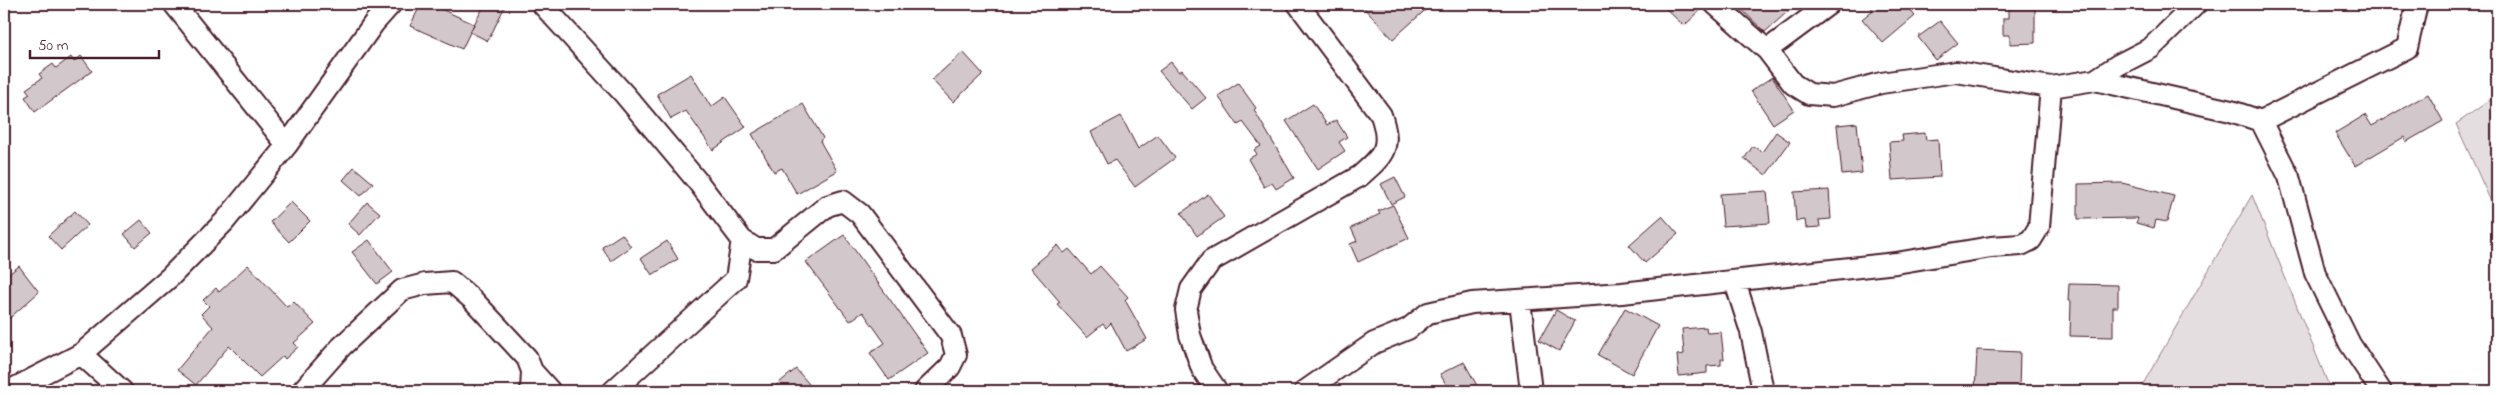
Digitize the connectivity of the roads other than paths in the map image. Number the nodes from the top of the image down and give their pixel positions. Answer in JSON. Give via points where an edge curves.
{"nodes":[{"id":1,"x":174,"y":4,"type":"edge"},
{"id":2,"x":391,"y":4,"type":"edge"},
{"id":3,"x":542,"y":4,"type":"edge"},
{"id":4,"x":1298,"y":4,"type":"edge"},
{"id":5,"x":1715,"y":4,"type":"edge"},
{"id":6,"x":1829,"y":4,"type":"edge"},
{"id":7,"x":2196,"y":4,"type":"edge"},
{"id":8,"x":2417,"y":4,"type":"edge"},
{"id":9,"x":1767,"y":50,"type":"junction"},
{"id":10,"x":2095,"y":80,"type":"junction"},
{"id":11,"x":2051,"y":87,"type":"junction"},
{"id":12,"x":2261,"y":121,"type":"junction"},
{"id":13,"x":287,"y":145,"type":"junction"},
{"id":14,"x":742,"y":240,"type":"junction"},
{"id":15,"x":1735,"y":282,"type":"junction"},
{"id":16,"x":1520,"y":300,"type":"junction"},
{"id":17,"x":81,"y":354,"type":"junction"},
{"id":18,"x":532,"y":371,"type":"junction"},
{"id":19,"x":9,"y":391,"type":"edge"},
{"id":20,"x":122,"y":391,"type":"edge"},
{"id":21,"x":302,"y":391,"type":"edge"},
{"id":22,"x":531,"y":391,"type":"edge"},
{"id":23,"x":550,"y":391,"type":"edge"},
{"id":24,"x":614,"y":391,"type":"edge"},
{"id":25,"x":925,"y":391,"type":"edge"},
{"id":26,"x":1217,"y":391,"type":"edge"},
{"id":27,"x":1305,"y":391,"type":"edge"},
{"id":28,"x":1531,"y":391,"type":"edge"},
{"id":29,"x":1763,"y":391,"type":"edge"},
{"id":30,"x":2381,"y":391,"type":"edge"}],
"edges":[{"from":1,"to":13,"type":"street"},
{"from":2,"to":13,"type":"street"},
{"from":3,"to":14,"type":"street","via":[[631,102]]},
{"from":4,"to":26,"type":"street","via":[[1381,115],[1387,134],[1382,157],[1360,176],[1211,261],[1191,289],[1186,310],[1190,335],[1202,370]]},
{"from":5,"to":9,"type":"street"},
{"from":6,"to":9,"type":"street"},
{"from":7,"to":10,"type":"street","via":[[2150,48]]},
{"from":8,"to":12,"type":"street","via":[[2407,48]]},
{"from":9,"to":11,"type":"street","via":[[1793,84],[1809,94],[1833,96],[1881,83],[1956,72]]},
{"from":10,"to":11,"type":"street"},
{"from":10,"to":12,"type":"street","via":[[2231,111]]},
{"from":11,"to":15,"type":"street","via":[[2039,227],[2031,240],[2020,245],[1896,263]]},
{"from":12,"to":30,"type":"street","via":[[2289,177],[2315,273],[2350,344]]},
{"from":13,"to":17,"type":"street","via":[[225,221],[170,277]]},
{"from":14,"to":24,"type":"street","via":[[736,278]]},
{"from":14,"to":25,"type":"street","via":[[756,249],[774,249],[827,206],[843,201],[860,214],[951,336],[956,355],[950,367]]},
{"from":15,"to":16,"type":"street"},
{"from":15,"to":29,"type":"street","via":[[1751,332]]},
{"from":16,"to":27,"type":"street","via":[[1472,303],[1428,313],[1408,329],[1374,344]]},
{"from":16,"to":28,"type":"street"},
{"from":17,"to":19,"type":"street"},
{"from":17,"to":20,"type":"street"},
{"from":18,"to":21,"type":"street","via":[[527,358],[452,282],[425,284],[402,290],[341,348]]},
{"from":18,"to":22,"type":"street"},
{"from":18,"to":23,"type":"street"}]}
